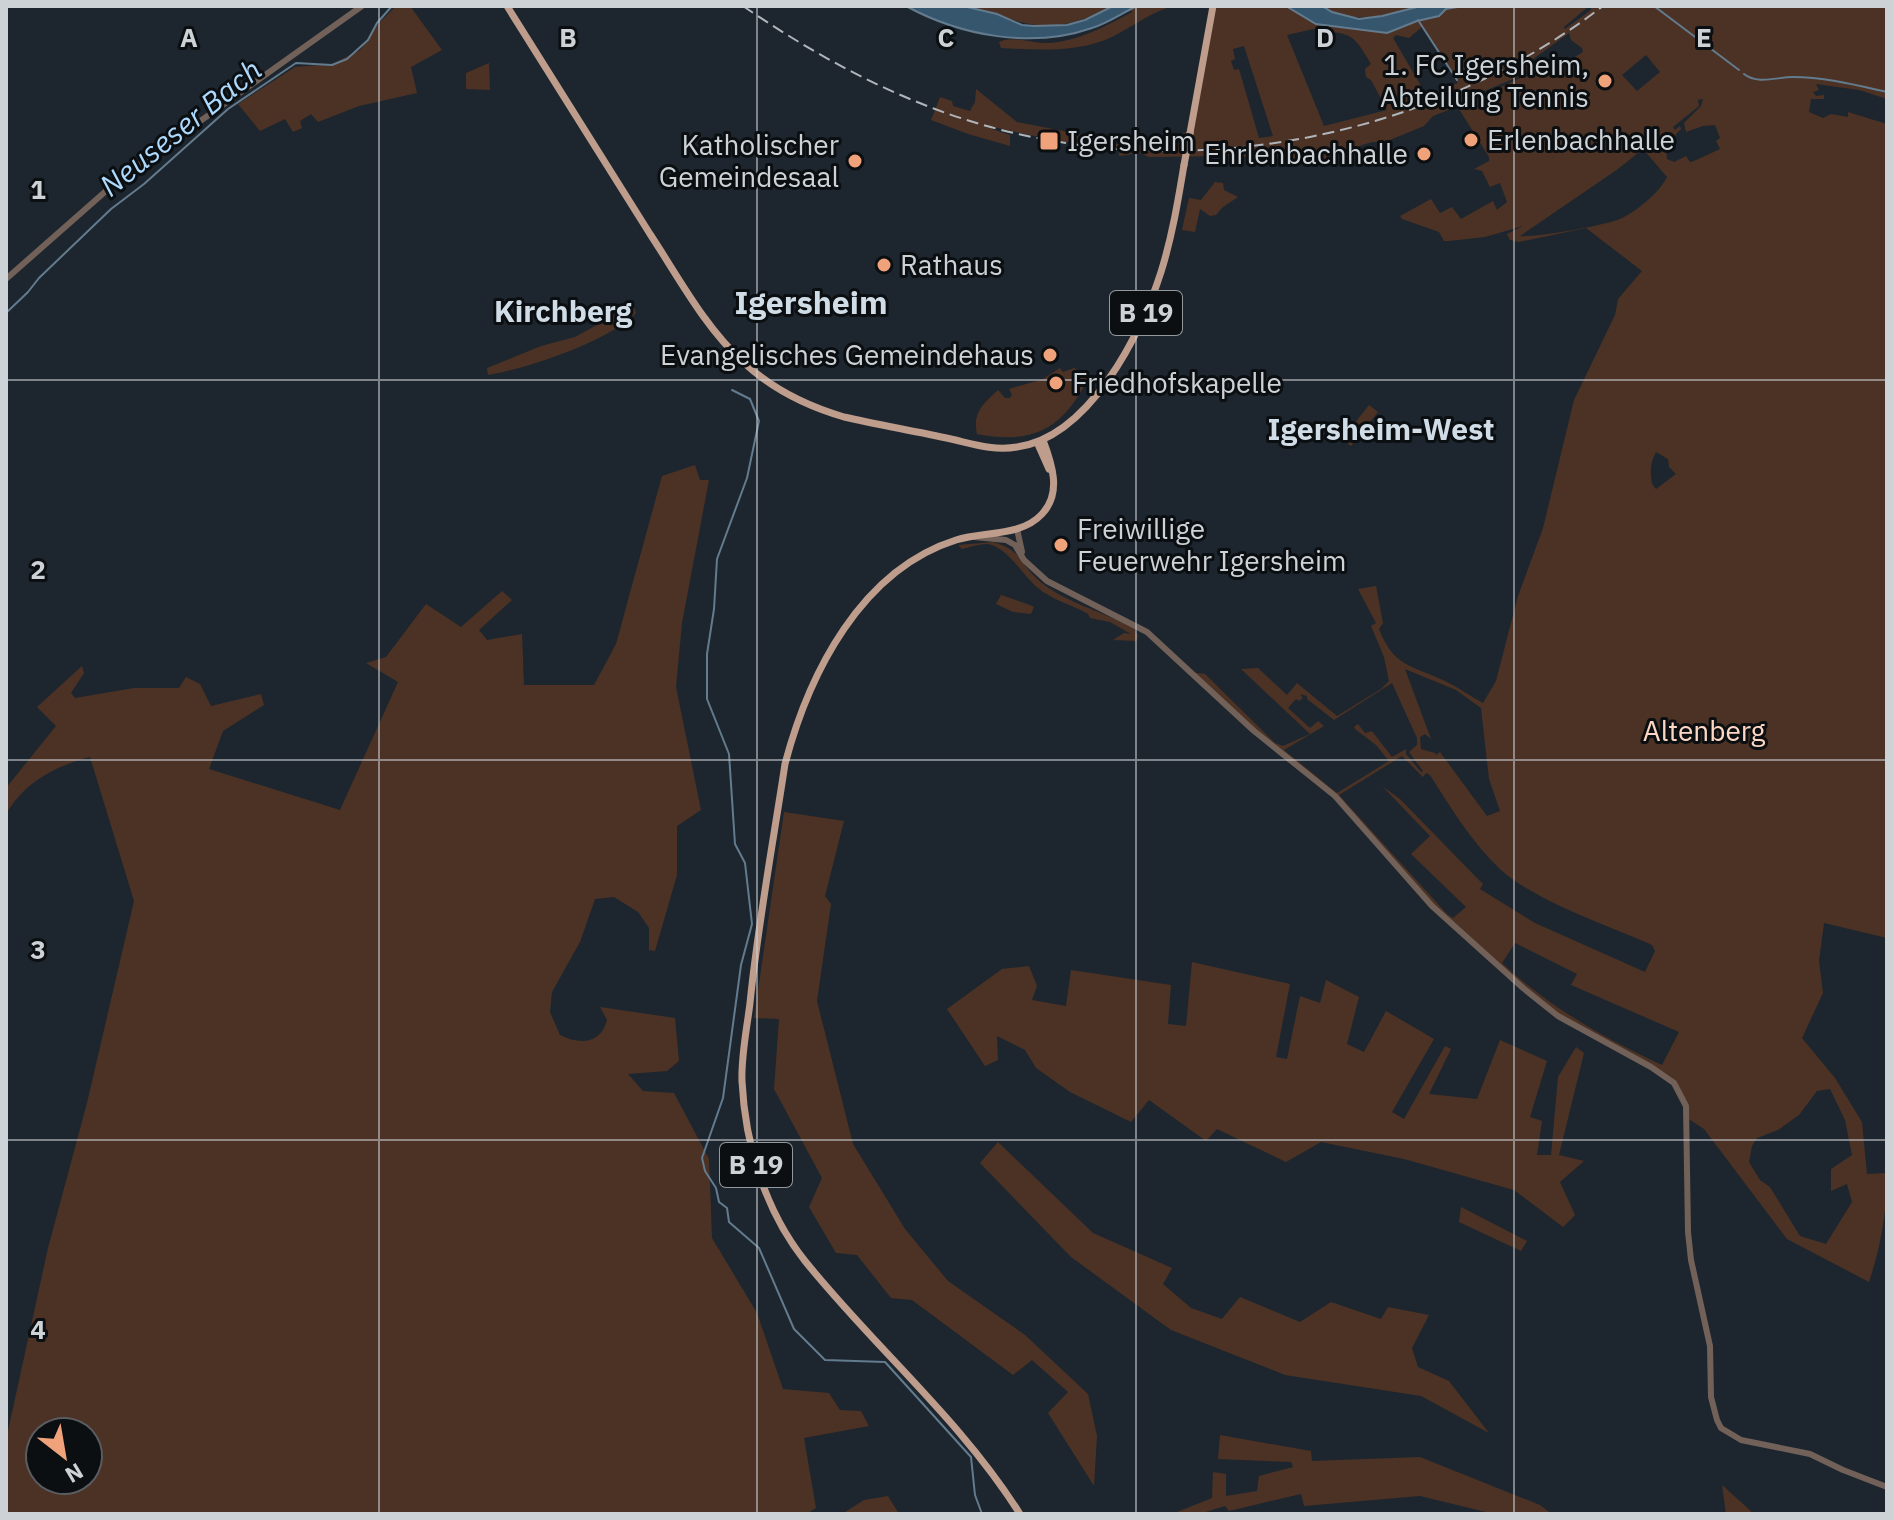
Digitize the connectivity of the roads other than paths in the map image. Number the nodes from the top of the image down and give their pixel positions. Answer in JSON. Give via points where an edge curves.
{"nodes":[{"id":1,"x":362,"y":6,"type":"edge"},
{"id":2,"x":507,"y":6,"type":"edge"},
{"id":3,"x":1212,"y":6,"type":"edge"},
{"id":4,"x":6,"y":279,"type":"edge"},
{"id":5,"x":1040,"y":441,"type":"junction"},
{"id":6,"x":1022,"y":447,"type":"junction"},
{"id":7,"x":1042,"y":456,"type":"junction"},
{"id":8,"x":1054,"y":477,"type":"junction"},
{"id":9,"x":1014,"y":530,"type":"junction"},
{"id":10,"x":971,"y":536,"type":"junction"},
{"id":11,"x":1015,"y":545,"type":"junction"},
{"id":12,"x":1028,"y":562,"type":"junction"},
{"id":13,"x":1887,"y":1487,"type":"edge"},
{"id":14,"x":1020,"y":1514,"type":"edge"}],
"edges":[{"from":1,"to":4,"type":"street","via":[[123,176]]},
{"from":2,"to":6,"type":"main road","via":[[707,322],[745,364],[797,400],[835,415],[986,447]]},
{"from":3,"to":5,"type":"main road","number":"B 19","bridge":true,"via":[[1170,241],[1148,308],[1104,384],[1073,419]]},
{"from":5,"to":6,"type":"main road"},
{"from":5,"to":7,"type":"main road"},
{"from":5,"to":8,"type":"main road"},
{"from":6,"to":7,"type":"main road"},
{"from":7,"to":8,"type":"main road"},
{"from":8,"to":9,"type":"main road","number":"B 19","via":[[1049,506],[1034,522]]},
{"from":9,"to":10,"type":"main road","number":"B 19"},
{"from":9,"to":11,"type":"street"},
{"from":9,"to":12,"type":"street"},
{"from":10,"to":11,"type":"street"},
{"from":10,"to":14,"type":"main road","number":"B 19","via":[[923,553],[879,587],[855,614],[807,697],[785,764],[741,1077],[751,1148],[766,1192],[803,1258],[962,1435]]},
{"from":11,"to":12,"type":"street"},
{"from":12,"to":13,"type":"street","via":[[1059,589],[1154,637],[1254,731],[1335,796],[1432,906],[1540,1002],[1674,1083],[1686,1106],[1691,1260],[1710,1346],[1712,1408],[1721,1428],[1741,1440],[1810,1454]]}]}
